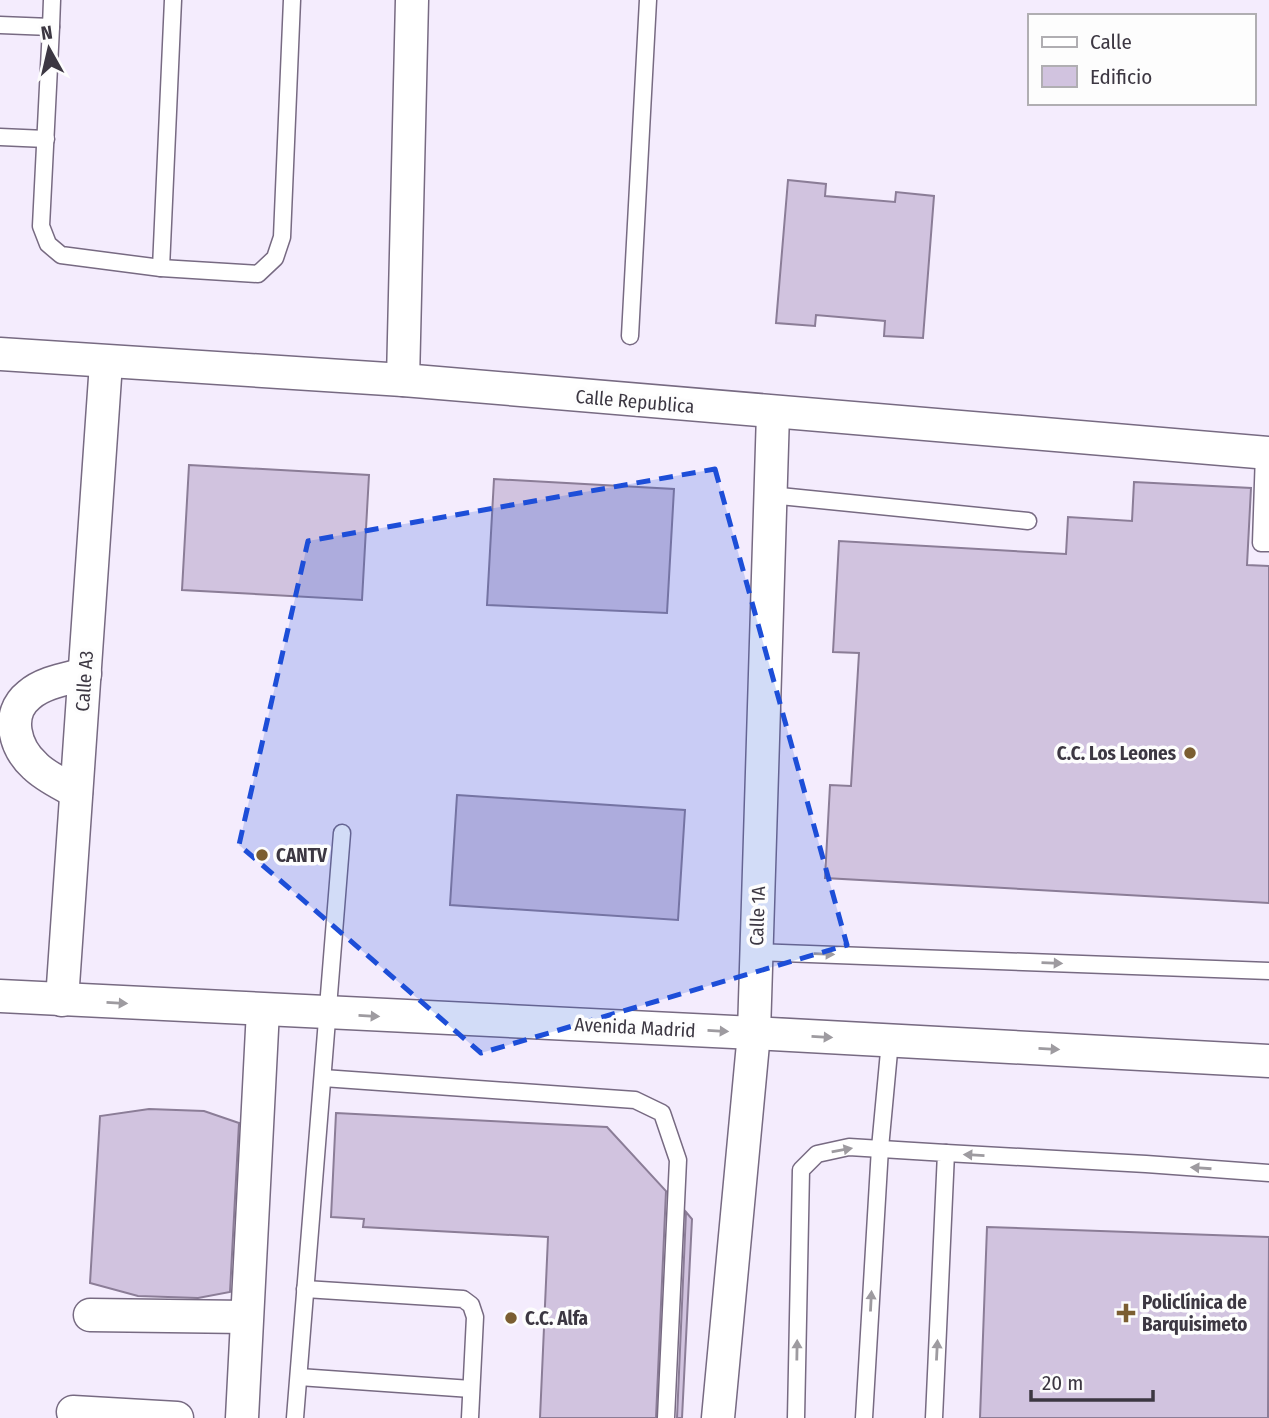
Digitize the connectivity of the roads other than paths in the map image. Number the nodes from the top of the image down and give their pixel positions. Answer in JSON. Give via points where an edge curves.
{"nodes":[{"id":1,"x":52,"y":0,"type":"edge"},
{"id":2,"x":173,"y":0,"type":"edge"},
{"id":3,"x":292,"y":0,"type":"edge"},
{"id":4,"x":412,"y":0,"type":"edge"},
{"id":5,"x":648,"y":0,"type":"edge"},
{"id":6,"x":0,"y":25,"type":"edge"},
{"id":7,"x":51,"y":27,"type":"junction"},
{"id":8,"x":0,"y":137,"type":"edge"},
{"id":9,"x":46,"y":139,"type":"junction"},
{"id":10,"x":161,"y":268,"type":"junction"},
{"id":11,"x":630,"y":336,"type":"dead end"},
{"id":12,"x":0,"y":354,"type":"edge"},
{"id":13,"x":106,"y":363,"type":"junction"},
{"id":14,"x":403,"y":380,"type":"junction"},
{"id":15,"x":773,"y":413,"type":"junction"},
{"id":16,"x":1266,"y":453,"type":"edge"},
{"id":17,"x":770,"y":495,"type":"junction"},
{"id":18,"x":1028,"y":521,"type":"dead end"},
{"id":19,"x":1269,"y":543,"type":"edge"},
{"id":20,"x":85,"y":674,"type":"junction"},
{"id":21,"x":76,"y":792,"type":"junction"},
{"id":22,"x":342,"y":833,"type":"dead end"},
{"id":23,"x":756,"y":952,"type":"junction"},
{"id":24,"x":1269,"y":971,"type":"edge"},
{"id":25,"x":0,"y":996,"type":"edge"},
{"id":26,"x":62,"y":1000,"type":"junction"},
{"id":27,"x":263,"y":1010,"type":"junction"},
{"id":28,"x":326,"y":1014,"type":"junction"},
{"id":29,"x":754,"y":1033,"type":"junction"},
{"id":30,"x":890,"y":1041,"type":"junction"},
{"id":31,"x":1269,"y":1061,"type":"edge"},
{"id":32,"x":323,"y":1077,"type":"junction"},
{"id":33,"x":880,"y":1148,"type":"junction"},
{"id":34,"x":946,"y":1153,"type":"junction"},
{"id":35,"x":1269,"y":1173,"type":"edge"},
{"id":36,"x":305,"y":1289,"type":"junction"},
{"id":37,"x":90,"y":1315,"type":"dead end"},
{"id":38,"x":246,"y":1318,"type":"junction"},
{"id":39,"x":299,"y":1377,"type":"junction"},
{"id":40,"x":471,"y":1389,"type":"junction"},
{"id":41,"x":73,"y":1412,"type":"dead end"},
{"id":42,"x":177,"y":1418,"type":"edge"},
{"id":43,"x":242,"y":1418,"type":"edge"},
{"id":44,"x":295,"y":1418,"type":"edge"},
{"id":45,"x":470,"y":1418,"type":"edge"},
{"id":46,"x":666,"y":1418,"type":"edge"},
{"id":47,"x":718,"y":1418,"type":"edge"},
{"id":48,"x":796,"y":1418,"type":"edge"},
{"id":49,"x":864,"y":1418,"type":"edge"},
{"id":50,"x":934,"y":1418,"type":"edge"}],
"edges":[{"from":1,"to":7,"type":"lane"},
{"from":2,"to":10,"type":"lane"},
{"from":3,"to":10,"type":"lane","via":[[282,237],[275,258],[258,274]]},
{"from":4,"to":14,"type":"street"},
{"from":5,"to":11,"type":"lane"},
{"from":6,"to":7,"type":"lane"},
{"from":7,"to":9,"type":"lane"},
{"from":8,"to":9,"type":"lane"},
{"from":9,"to":10,"type":"lane","via":[[41,226],[48,244],[61,255]]},
{"from":12,"to":13,"type":"street","name":"Calle Republica"},
{"from":13,"to":14,"type":"street","name":"Calle Republica"},
{"from":13,"to":20,"type":"street","name":"Calle A3"},
{"from":14,"to":15,"type":"street","name":"Calle Republica"},
{"from":15,"to":16,"type":"street","name":"Calle Republica"},
{"from":15,"to":17,"type":"street","name":"Calle 1A"},
{"from":16,"to":19,"type":"lane","via":[[1261,543]]},
{"from":17,"to":18,"type":"lane"},
{"from":17,"to":23,"type":"street","name":"Calle 1A"},
{"from":20,"to":21,"type":"street","name":"Calle A3"},
{"from":20,"to":21,"type":"street","via":[[41,687],[27,696],[15,719],[25,756]]},
{"from":21,"to":26,"type":"street","name":"Calle A3"},
{"from":22,"to":28,"type":"lane"},
{"from":23,"to":24,"type":"lane","one_way":true},
{"from":23,"to":29,"type":"street","name":"Calle 1A"},
{"from":25,"to":26,"type":"street","name":"Avenida Madrid"},
{"from":26,"to":27,"type":"street","name":"Avenida Madrid","one_way":true},
{"from":27,"to":28,"type":"street","name":"Avenida Madrid"},
{"from":27,"to":38,"type":"street"},
{"from":28,"to":29,"type":"street","name":"Avenida Madrid","one_way":true},
{"from":28,"to":32,"type":"lane"},
{"from":29,"to":30,"type":"street","name":"Avenida Madrid","one_way":true},
{"from":29,"to":47,"type":"street","name":"Calle 1A"},
{"from":30,"to":31,"type":"street","name":"Avenida Madrid","one_way":true},
{"from":30,"to":33,"type":"lane"},
{"from":32,"to":36,"type":"lane"},
{"from":32,"to":46,"type":"lane","via":[[635,1100],[662,1113],[678,1160]]},
{"from":33,"to":34,"type":"lane"},
{"from":48,"to":33,"type":"lane","one_way":true,"via":[[801,1170],[817,1154],[849,1147]]},
{"from":49,"to":33,"type":"lane","one_way":true},
{"from":35,"to":34,"type":"lane","one_way":true},
{"from":50,"to":34,"type":"lane","one_way":true},
{"from":36,"to":39,"type":"lane"},
{"from":36,"to":40,"type":"lane","via":[[463,1299],[475,1317]]},
{"from":37,"to":38,"type":"street"},
{"from":38,"to":43,"type":"street"},
{"from":39,"to":40,"type":"lane"},
{"from":39,"to":44,"type":"lane"},
{"from":40,"to":45,"type":"lane"},
{"from":41,"to":42,"type":"street"}]}
